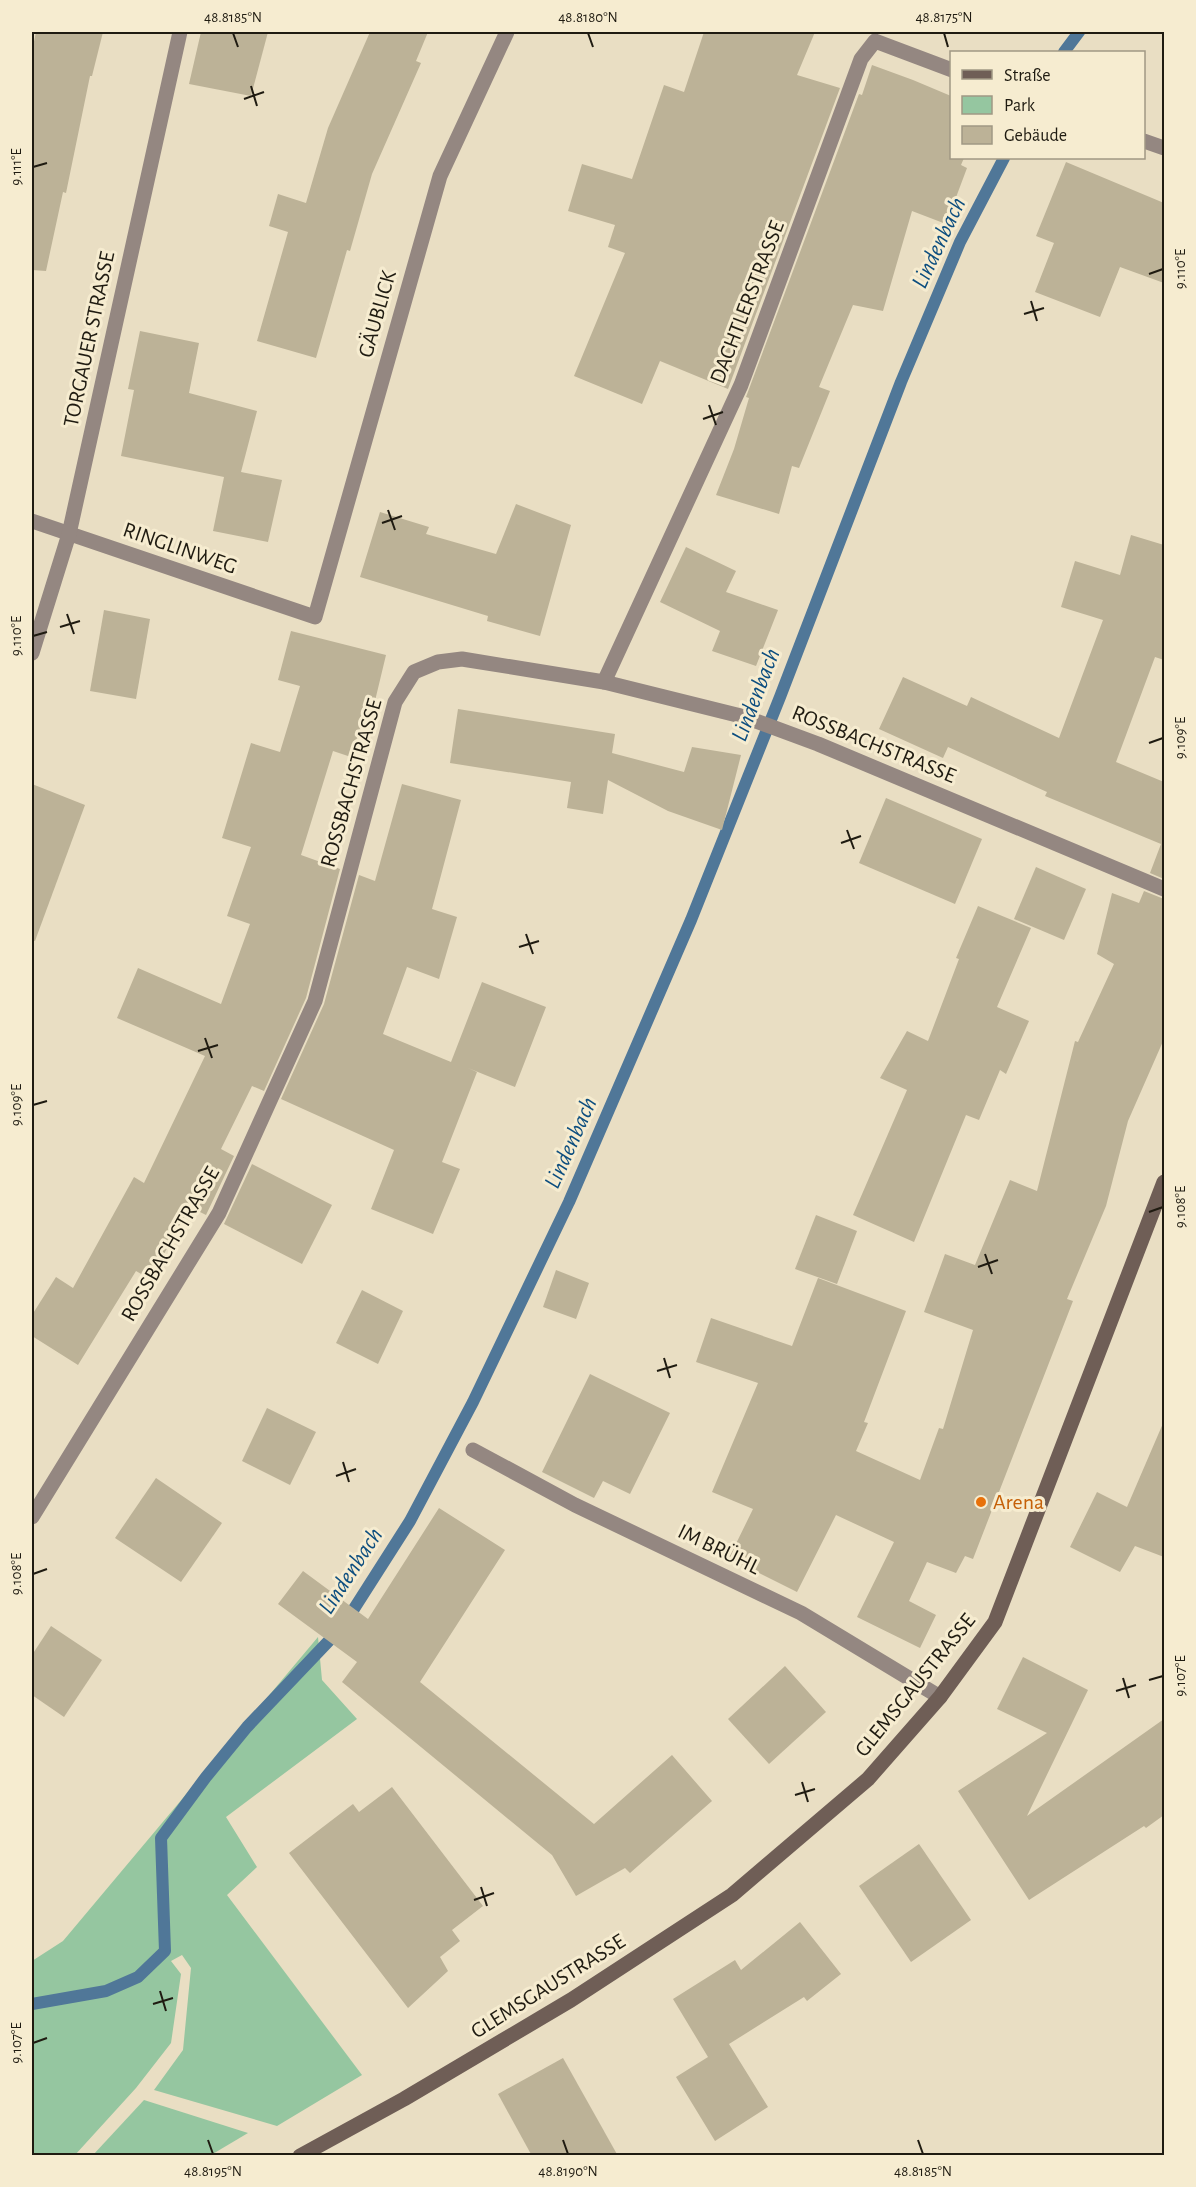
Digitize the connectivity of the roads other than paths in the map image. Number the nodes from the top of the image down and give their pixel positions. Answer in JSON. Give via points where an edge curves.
{"nodes":[{"id":1,"x":180,"y":32,"type":"edge"},
{"id":2,"x":507,"y":32,"type":"edge"},
{"id":3,"x":950,"y":70,"type":"edge"},
{"id":4,"x":1145,"y":142,"type":"edge"},
{"id":5,"x":1164,"y":148,"type":"edge"},
{"id":6,"x":32,"y":521,"type":"edge"},
{"id":7,"x":69,"y":534,"type":"junction"},
{"id":8,"x":315,"y":617,"type":"joint"},
{"id":9,"x":32,"y":653,"type":"edge"},
{"id":10,"x":604,"y":682,"type":"junction"},
{"id":11,"x":1164,"y":889,"type":"edge"},
{"id":12,"x":1164,"y":1182,"type":"edge"},
{"id":13,"x":473,"y":1450,"type":"dead end"},
{"id":14,"x":32,"y":1517,"type":"edge"},
{"id":15,"x":940,"y":1697,"type":"junction"},
{"id":16,"x":300,"y":2156,"type":"edge"}],
"edges":[{"from":1,"to":7,"type":"street","name":"TORGAUER STRASSE"},
{"from":2,"to":8,"type":"street","name":"GÄUBLICK","via":[[440,176]]},
{"from":3,"to":10,"type":"street","name":"DACHTLERSTRASSE","via":[[875,41],[861,59],[741,386]]},
{"from":4,"to":5,"type":"street"},
{"from":6,"to":7,"type":"street","name":"RINGLINWEG"},
{"from":7,"to":8,"type":"street","name":"RINGLINWEG"},
{"from":7,"to":9,"type":"street","name":"TORGAUER STRASSE"},
{"from":10,"to":11,"type":"street","name":"ROSSBACHSTRASSE","via":[[746,717]]},
{"from":10,"to":14,"type":"street","name":"ROSSBACHSTRASSE","via":[[462,659],[438,662],[414,672],[395,702],[306,1023],[219,1213]]},
{"from":12,"to":15,"type":"main road","name":"GLEMSGAUSTRASSE","via":[[995,1622]]},
{"from":13,"to":15,"type":"street","name":"IM BRÜHL","via":[[575,1505],[801,1613]]},
{"from":15,"to":16,"type":"main road","name":"GLEMSGAUSTRASSE","via":[[868,1779],[732,1895],[582,1994]]}]}
